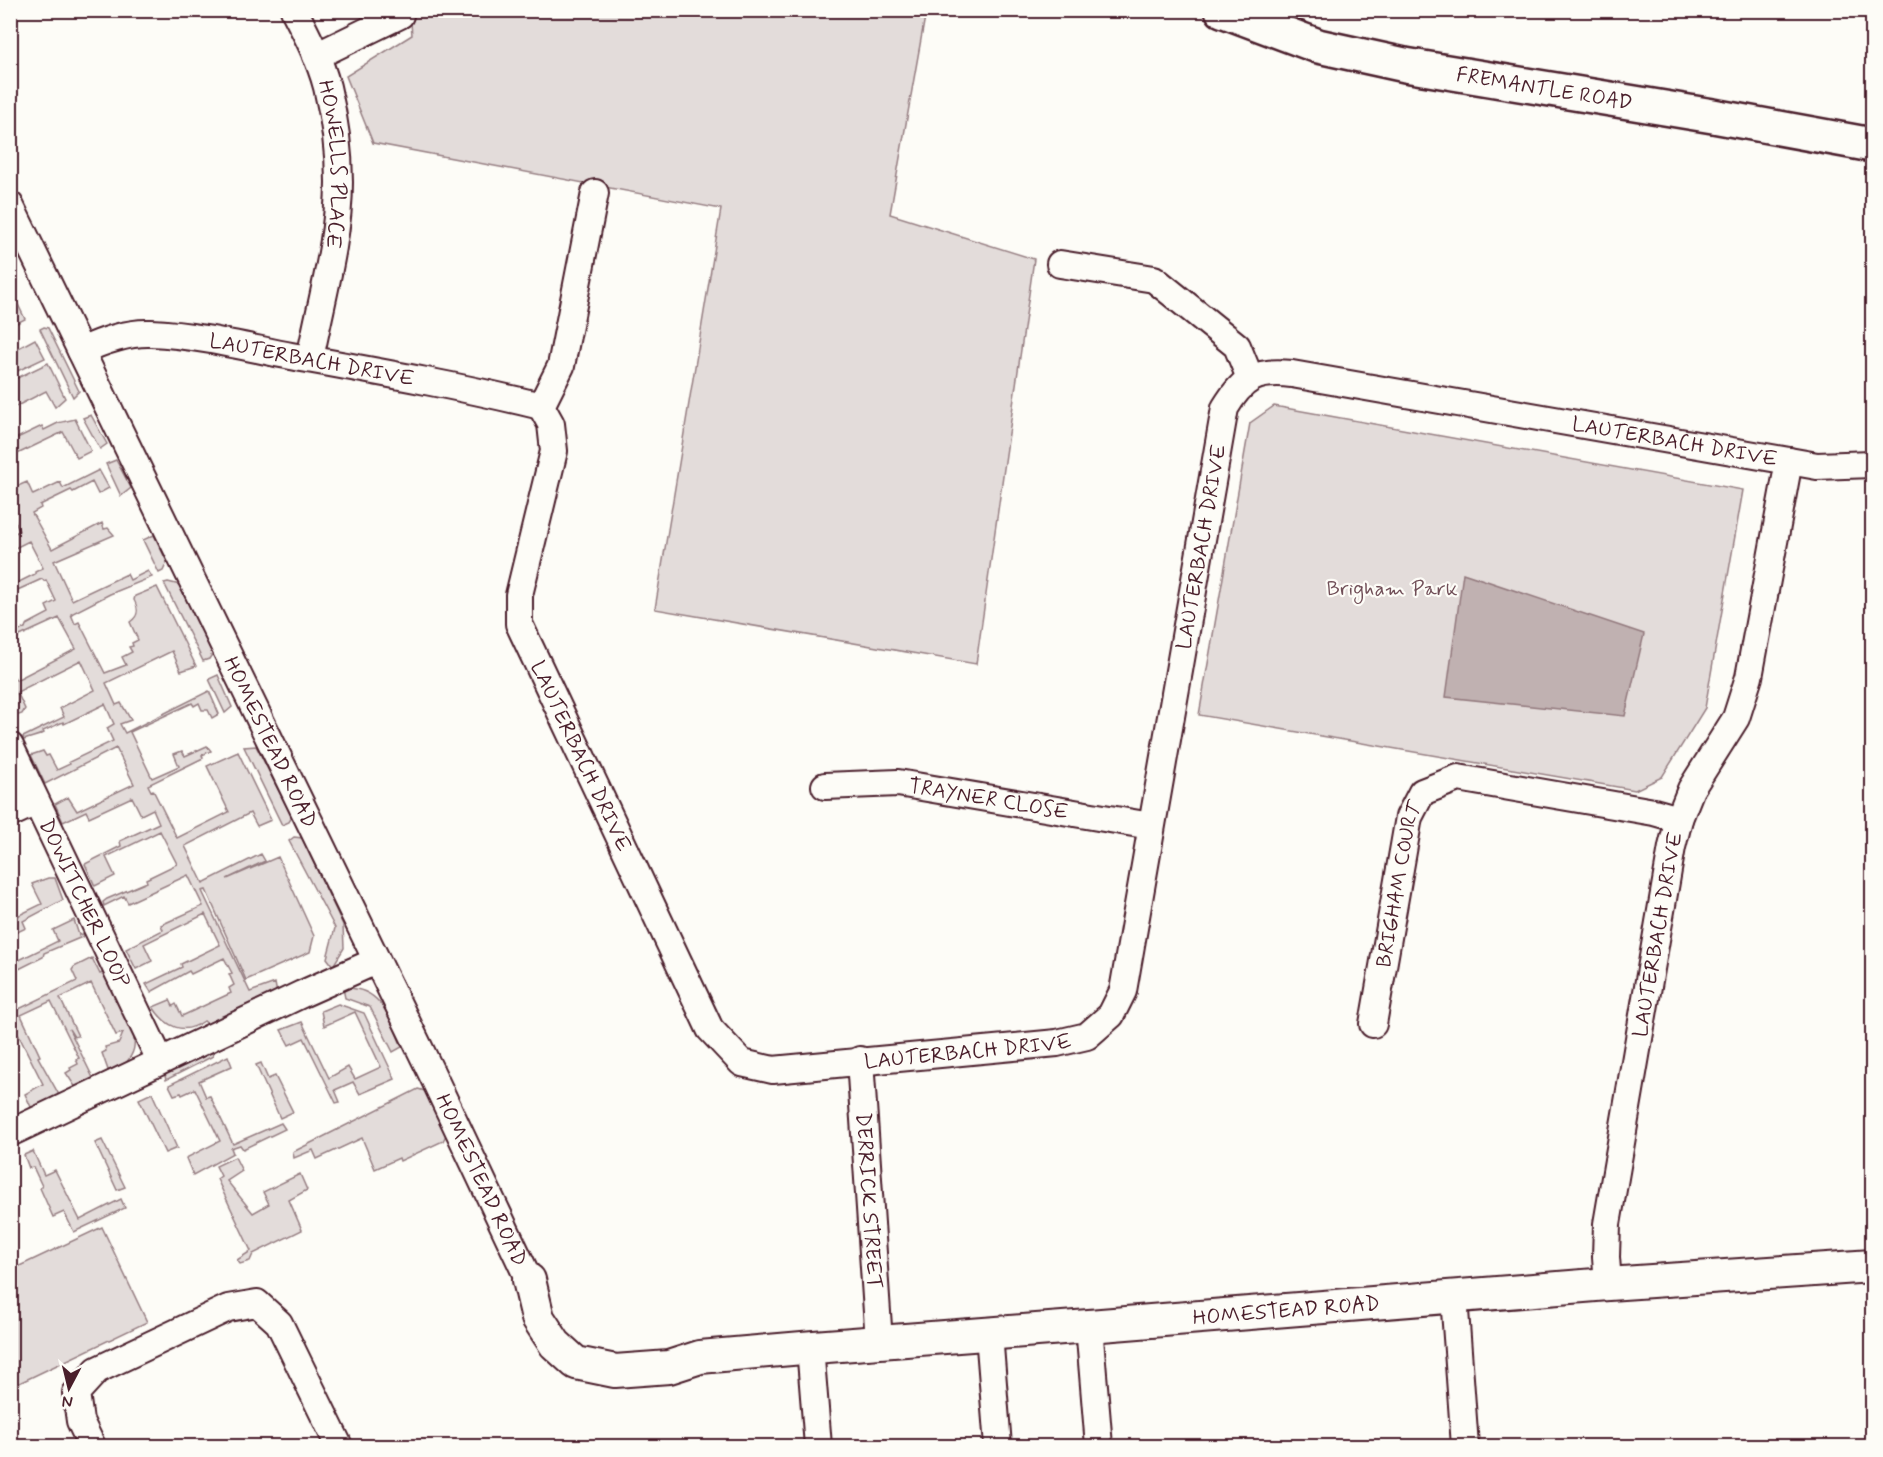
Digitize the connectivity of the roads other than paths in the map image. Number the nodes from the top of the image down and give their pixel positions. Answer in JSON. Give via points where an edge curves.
{"nodes":[{"id":1,"x":294,"y":10,"type":"edge"},
{"id":2,"x":1222,"y":10,"type":"edge"},
{"id":3,"x":400,"y":15,"type":"dead end"},
{"id":4,"x":316,"y":56,"type":"junction"},
{"id":5,"x":1872,"y":145,"type":"edge"},
{"id":6,"x":595,"y":193,"type":"dead end"},
{"id":7,"x":10,"y":205,"type":"edge"},
{"id":8,"x":1060,"y":264,"type":"dead end"},
{"id":9,"x":81,"y":351,"type":"junction"},
{"id":10,"x":310,"y":359,"type":"junction"},
{"id":11,"x":1250,"y":378,"type":"junction"},
{"id":12,"x":541,"y":406,"type":"junction"},
{"id":13,"x":1789,"y":461,"type":"junction"},
{"id":14,"x":1872,"y":465,"type":"edge"},
{"id":15,"x":10,"y":746,"type":"edge"},
{"id":16,"x":825,"y":786,"type":"dead end"},
{"id":17,"x":36,"y":802,"type":"junction"},
{"id":18,"x":10,"y":814,"type":"edge"},
{"id":19,"x":1679,"y":819,"type":"junction"},
{"id":20,"x":1151,"y":826,"type":"junction"},
{"id":21,"x":376,"y":961,"type":"junction"},
{"id":22,"x":1373,"y":1024,"type":"dead end"},
{"id":23,"x":160,"y":1060,"type":"junction"},
{"id":24,"x":861,"y":1060,"type":"junction"},
{"id":25,"x":10,"y":1133,"type":"edge"},
{"id":26,"x":1872,"y":1266,"type":"edge"},
{"id":27,"x":529,"y":1280,"type":"joint"},
{"id":28,"x":1608,"y":1284,"type":"junction"},
{"id":29,"x":1454,"y":1297,"type":"junction"},
{"id":30,"x":1089,"y":1326,"type":"junction"},
{"id":31,"x":990,"y":1334,"type":"junction"},
{"id":32,"x":879,"y":1342,"type":"junction"},
{"id":33,"x":810,"y":1347,"type":"junction"},
{"id":34,"x":92,"y":1446,"type":"edge"},
{"id":35,"x":339,"y":1446,"type":"edge"},
{"id":36,"x":818,"y":1446,"type":"edge"},
{"id":37,"x":998,"y":1446,"type":"edge"},
{"id":38,"x":1099,"y":1446,"type":"edge"},
{"id":39,"x":1465,"y":1446,"type":"edge"}],
"edges":[{"from":1,"to":4,"type":"street","name":"HOWELLS PLACE"},
{"from":2,"to":5,"type":"main road","name":"FREMANTLE ROAD","via":[[1318,46],[1405,65]]},
{"from":3,"to":4,"type":"street"},
{"from":4,"to":10,"type":"street","name":"HOWELLS PLACE","via":[[327,86],[339,182],[334,234]]},
{"from":6,"to":12,"type":"street","via":[[561,366]]},
{"from":7,"to":9,"type":"street","name":"HOMESTEAD ROAD"},
{"from":8,"to":11,"type":"street","via":[[1154,279],[1237,346]]},
{"from":9,"to":10,"type":"street","name":"LAUTERBACH DRIVE","via":[[103,341],[150,333]]},
{"from":9,"to":21,"type":"street","name":"HOMESTEAD ROAD"},
{"from":10,"to":12,"type":"street","name":"LAUTERBACH DRIVE"},
{"from":11,"to":13,"type":"street","name":"LAUTERBACH DRIVE","via":[[1271,372],[1292,374]]},
{"from":11,"to":20,"type":"street","name":"LAUTERBACH DRIVE","via":[[1235,390],[1225,408]]},
{"from":12,"to":24,"type":"street","name":"LAUTERBACH DRIVE","via":[[551,424],[554,451],[519,594],[519,624],[710,1029],[742,1063],[772,1070]]},
{"from":13,"to":14,"type":"street","via":[[1816,466]]},
{"from":13,"to":19,"type":"street","name":"LAUTERBACH DRIVE","via":[[1749,677],[1736,718],[1691,789]]},
{"from":15,"to":17,"type":"street","name":"DOWITCHER LOOP"},
{"from":16,"to":20,"type":"street","name":"TRAYNER CLOSE","via":[[898,783]]},
{"from":17,"to":18,"type":"street"},
{"from":17,"to":23,"type":"street","name":"DOWITCHER LOOP"},
{"from":19,"to":22,"type":"street","name":"BRIGHAM COURT","via":[[1458,778],[1422,792],[1409,817]]},
{"from":19,"to":28,"type":"street","name":"LAUTERBACH DRIVE","via":[[1607,1224]]},
{"from":20,"to":24,"type":"street","name":"LAUTERBACH DRIVE","via":[[1123,991],[1111,1015],[1087,1036],[1057,1043]]},
{"from":21,"to":23,"type":"street"},
{"from":21,"to":27,"type":"street","name":"HOMESTEAD ROAD"},
{"from":23,"to":25,"type":"street"},
{"from":24,"to":32,"type":"street","name":"DERRICK STREET"},
{"from":26,"to":28,"type":"street","name":"HOMESTEAD ROAD"},
{"from":27,"to":33,"type":"street","name":"HOMESTEAD ROAD","via":[[538,1318],[555,1344],[576,1363],[615,1371],[669,1367],[700,1357]]},
{"from":28,"to":29,"type":"street","name":"HOMESTEAD ROAD"},
{"from":29,"to":30,"type":"street","name":"HOMESTEAD ROAD"},
{"from":29,"to":39,"type":"street"},
{"from":30,"to":31,"type":"street","name":"HOMESTEAD ROAD"},
{"from":30,"to":38,"type":"street"},
{"from":31,"to":32,"type":"street","name":"HOMESTEAD ROAD"},
{"from":31,"to":37,"type":"street"},
{"from":32,"to":33,"type":"street","name":"HOMESTEAD ROAD"},
{"from":33,"to":36,"type":"street"},
{"from":34,"to":35,"type":"street","via":[[80,1421],[76,1393],[98,1370],[228,1308],[256,1303],[279,1323]]}]}
